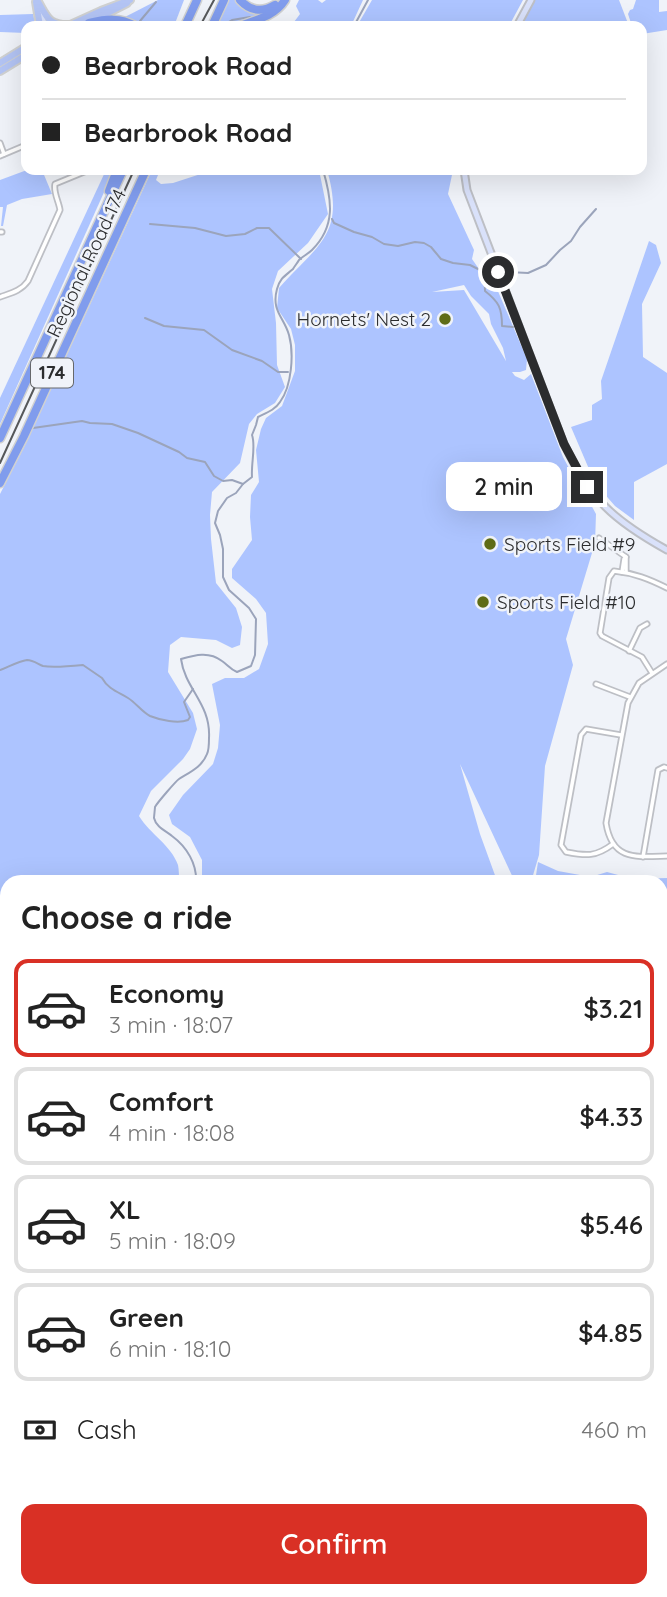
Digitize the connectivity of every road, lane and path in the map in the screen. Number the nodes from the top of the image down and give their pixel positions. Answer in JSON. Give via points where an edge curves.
{"nodes":[{"id":1,"x":37,"y":0,"type":"edge"},
{"id":2,"x":131,"y":0,"type":"edge"},
{"id":3,"x":197,"y":0,"type":"edge"},
{"id":4,"x":224,"y":0,"type":"edge"},
{"id":5,"x":240,"y":0,"type":"edge"},
{"id":6,"x":279,"y":0,"type":"edge"},
{"id":7,"x":285,"y":0,"type":"edge"},
{"id":8,"x":531,"y":0,"type":"edge"},
{"id":9,"x":43,"y":21,"type":"edge"},
{"id":10,"x":50,"y":21,"type":"edge"},
{"id":11,"x":80,"y":21,"type":"edge"},
{"id":12,"x":92,"y":21,"type":"edge"},
{"id":13,"x":99,"y":21,"type":"edge"},
{"id":14,"x":124,"y":21,"type":"edge"},
{"id":15,"x":187,"y":21,"type":"edge"},
{"id":16,"x":214,"y":21,"type":"edge"},
{"id":17,"x":252,"y":21,"type":"edge"},
{"id":18,"x":520,"y":21,"type":"edge"},
{"id":19,"x":21,"y":50,"type":"edge"},
{"id":20,"x":21,"y":58,"type":"edge"},
{"id":21,"x":0,"y":64,"type":"edge"},
{"id":22,"x":0,"y":71,"type":"edge"},
{"id":23,"x":0,"y":143,"type":"edge"},
{"id":24,"x":21,"y":147,"type":"edge"},
{"id":25,"x":2,"y":155,"type":"edge"},
{"id":26,"x":76,"y":175,"type":"edge"},
{"id":27,"x":115,"y":175,"type":"edge"},
{"id":28,"x":121,"y":175,"type":"edge"},
{"id":29,"x":144,"y":175,"type":"edge"},
{"id":30,"x":465,"y":175,"type":"edge"},
{"id":31,"x":86,"y":249,"type":"junction"},
{"id":32,"x":0,"y":298,"type":"edge"},
{"id":33,"x":0,"y":438,"type":"edge"},
{"id":34,"x":0,"y":483,"type":"edge"},
{"id":35,"x":598,"y":538,"type":"dead end"},
{"id":36,"x":667,"y":550,"type":"edge"},
{"id":37,"x":624,"y":572,"type":"junction"},
{"id":38,"x":667,"y":588,"type":"edge"},
{"id":39,"x":647,"y":624,"type":"dead end"},
{"id":40,"x":629,"y":650,"type":"junction"},
{"id":41,"x":667,"y":664,"type":"edge"},
{"id":42,"x":652,"y":673,"type":"junction"},
{"id":43,"x":596,"y":684,"type":"dead end"},
{"id":44,"x":630,"y":697,"type":"junction"},
{"id":45,"x":621,"y":735,"type":"junction"},
{"id":46,"x":667,"y":768,"type":"edge"},
{"id":47,"x":613,"y":844,"type":"junction"},
{"id":48,"x":667,"y":856,"type":"edge"},
{"id":49,"x":643,"y":857,"type":"junction"}],
"edges":[{"from":1,"to":9,"type":"main road"},
{"from":1,"to":10,"type":"main road"},
{"from":2,"to":11,"type":"main road"},
{"from":2,"to":12,"type":"main road"},
{"from":3,"to":15,"type":"highway"},
{"from":4,"to":16,"type":"highway"},
{"from":5,"to":6,"type":"highway","via":[[257,10],[268,9]]},
{"from":7,"to":17,"type":"highway","via":[[274,12]]},
{"from":8,"to":18,"type":"street"},
{"from":13,"to":14,"type":"highway"},
{"from":19,"to":21,"type":"main road"},
{"from":20,"to":22,"type":"main road"},
{"from":23,"to":25,"type":"street"},
{"from":24,"to":25,"type":"street"},
{"from":26,"to":32,"type":"street","via":[[55,184],[60,210],[28,281]]},
{"from":27,"to":31,"type":"highway"},
{"from":28,"to":31,"type":"highway","name":"Regional Road 174","number":"174"},
{"from":29,"to":34,"type":"highway","name":"Regional Road 174","number":"174"},
{"from":30,"to":36,"type":"street","via":[[573,464],[587,487],[621,522]]},
{"from":31,"to":33,"type":"highway","name":"Regional Road 174","number":"174"},
{"from":35,"to":37,"type":"street","via":[[626,557]]},
{"from":37,"to":38,"type":"street"},
{"from":37,"to":40,"type":"street","via":[[610,575],[600,633]]},
{"from":39,"to":40,"type":"street"},
{"from":40,"to":42,"type":"street","via":[[642,657]]},
{"from":41,"to":42,"type":"street"},
{"from":42,"to":44,"type":"street"},
{"from":43,"to":44,"type":"street"},
{"from":44,"to":45,"type":"street"},
{"from":45,"to":47,"type":"street","via":[[606,823]]},
{"from":45,"to":47,"type":"street","via":[[586,729],[581,735],[562,845],[566,852],[586,855]]},
{"from":46,"to":49,"type":"street","via":[[658,770]]},
{"from":47,"to":49,"type":"street","via":[[627,855]]},
{"from":48,"to":49,"type":"street"}]}
